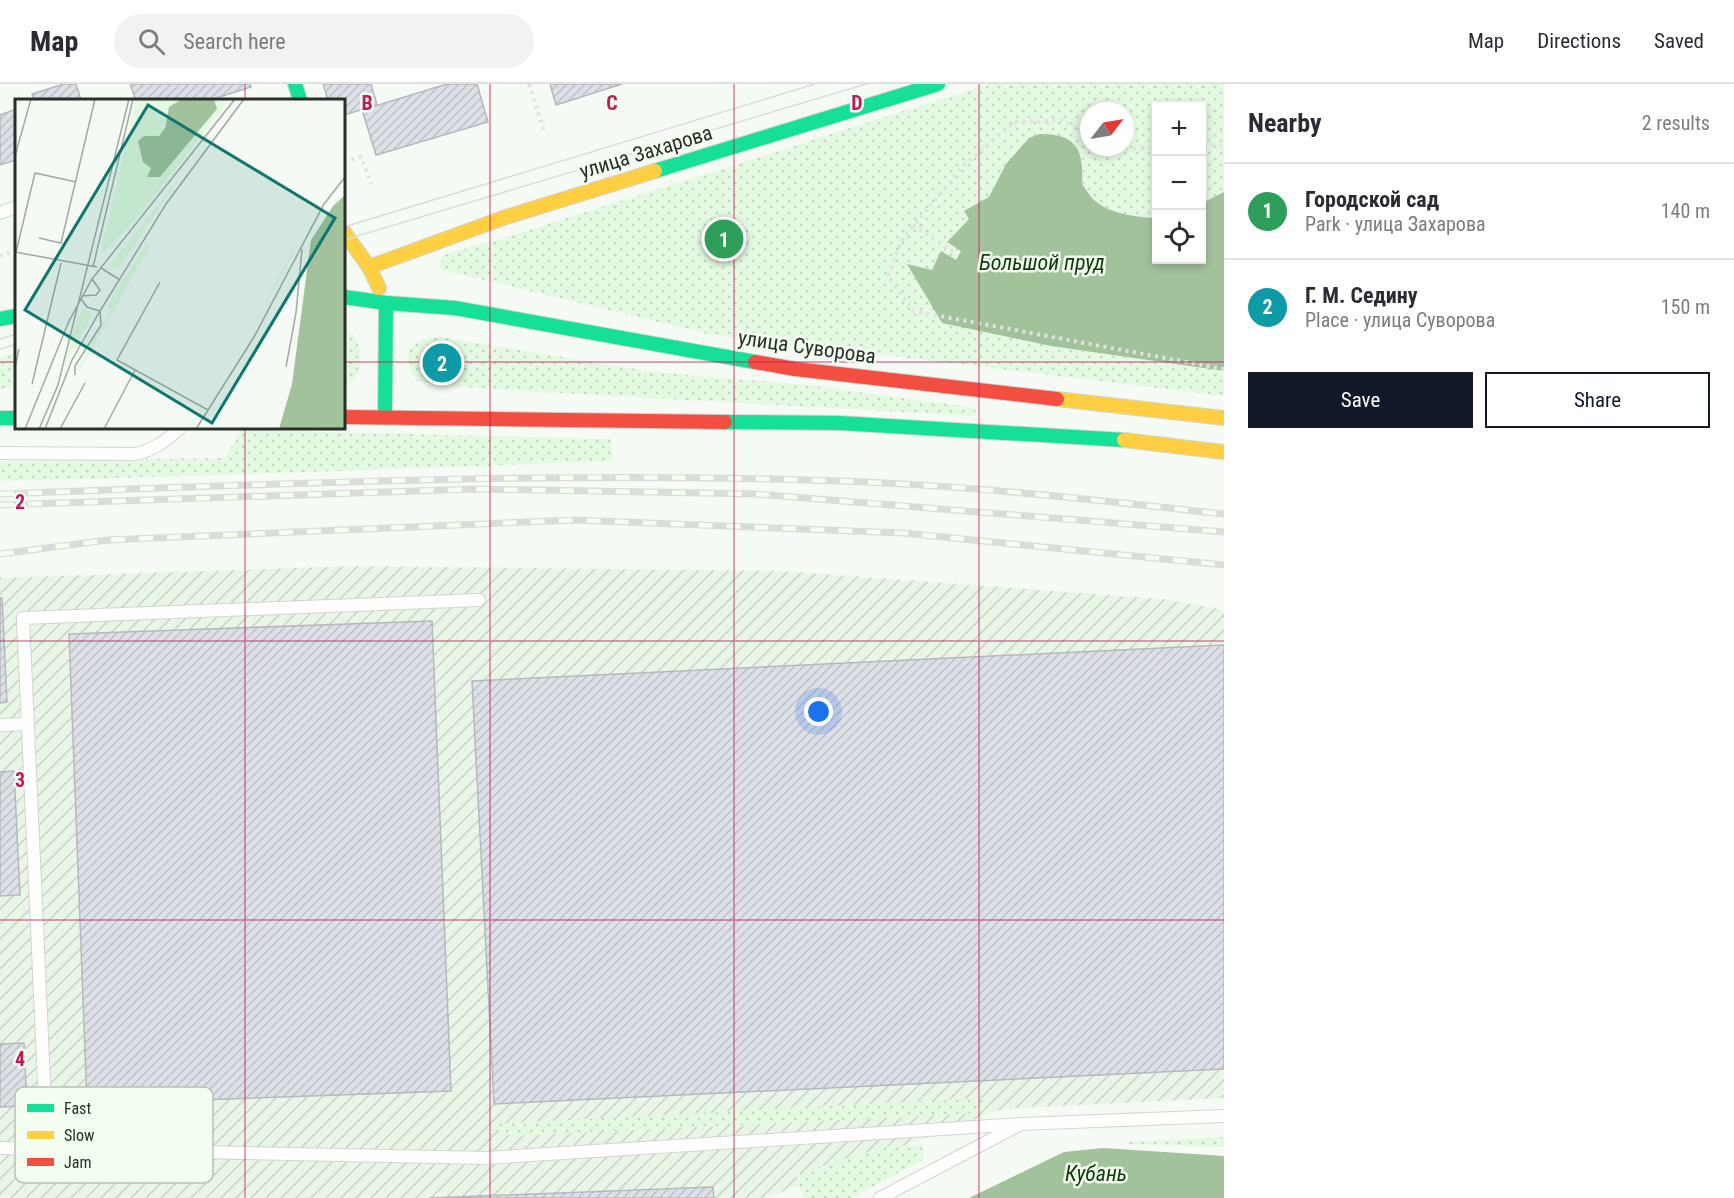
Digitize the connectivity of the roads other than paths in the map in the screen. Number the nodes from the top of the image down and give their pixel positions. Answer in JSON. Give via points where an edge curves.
{"nodes":[{"id":1,"x":295,"y":84,"type":"edge"},
{"id":2,"x":938,"y":84,"type":"edge"},
{"id":3,"x":300,"y":99,"type":"edge"},
{"id":4,"x":15,"y":207,"type":"edge"},
{"id":5,"x":0,"y":213,"type":"edge"},
{"id":6,"x":345,"y":233,"type":"edge"},
{"id":7,"x":369,"y":267,"type":"junction"},
{"id":8,"x":345,"y":297,"type":"edge"},
{"id":9,"x":386,"y":303,"type":"junction"},
{"id":10,"x":15,"y":316,"type":"edge"},
{"id":11,"x":0,"y":319,"type":"edge"},
{"id":12,"x":345,"y":417,"type":"edge"},
{"id":13,"x":385,"y":417,"type":"junction"},
{"id":14,"x":1224,"y":418,"type":"edge"},
{"id":15,"x":179,"y":429,"type":"edge"},
{"id":16,"x":1224,"y":452,"type":"edge"},
{"id":17,"x":0,"y":453,"type":"edge"},
{"id":18,"x":478,"y":600,"type":"dead end"},
{"id":19,"x":28,"y":724,"type":"junction"},
{"id":20,"x":0,"y":725,"type":"edge"},
{"id":21,"x":44,"y":1087,"type":"edge"},
{"id":22,"x":1224,"y":1116,"type":"edge"},
{"id":23,"x":1021,"y":1124,"type":"junction"},
{"id":24,"x":213,"y":1152,"type":"edge"},
{"id":25,"x":880,"y":1198,"type":"edge"}],
"edges":[{"from":1,"to":3,"type":"main road"},
{"from":2,"to":7,"type":"main road","name":"улица Захарова","via":[[506,217]]},
{"from":4,"to":5,"type":"lane"},
{"from":6,"to":7,"type":"main road"},
{"from":7,"to":9,"type":"main road"},
{"from":8,"to":9,"type":"main road"},
{"from":9,"to":13,"type":"main road"},
{"from":9,"to":14,"type":"main road","name":"улица Суворова","via":[[455,308],[795,369]]},
{"from":10,"to":11,"type":"main road"},
{"from":12,"to":13,"type":"main road"},
{"from":13,"to":16,"type":"main road","via":[[839,423],[1127,440]]},
{"from":15,"to":17,"type":"lane","via":[[151,451],[135,454]]},
{"from":18,"to":19,"type":"lane","via":[[23,618]]},
{"from":19,"to":20,"type":"lane"},
{"from":19,"to":21,"type":"lane"},
{"from":22,"to":23,"type":"lane"},
{"from":23,"to":24,"type":"lane","via":[[486,1158]]},
{"from":23,"to":25,"type":"lane"}]}
